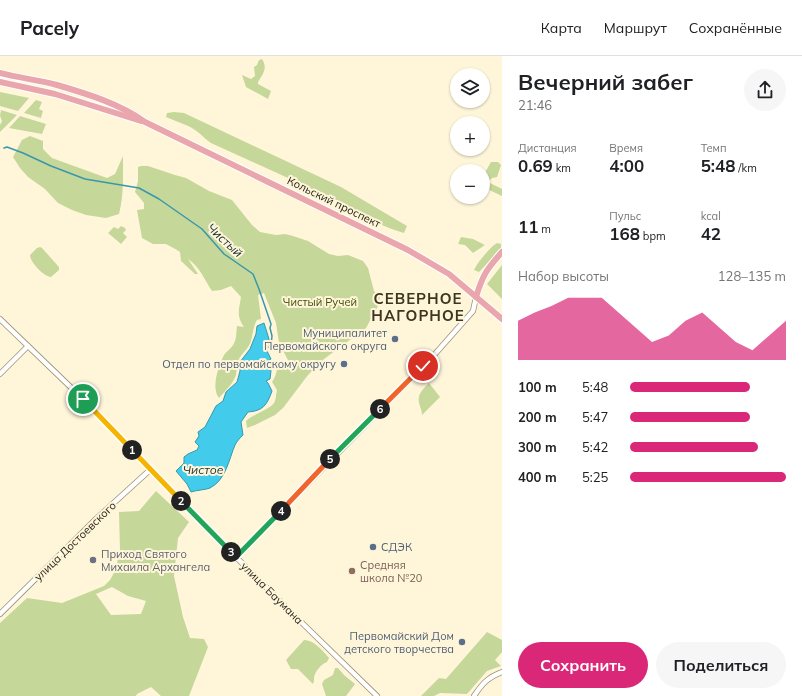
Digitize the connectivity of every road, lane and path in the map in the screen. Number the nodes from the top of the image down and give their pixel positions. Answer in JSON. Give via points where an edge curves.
{"nodes":[{"id":1,"x":0,"y":73,"type":"edge"},
{"id":2,"x":0,"y":82,"type":"edge"},
{"id":3,"x":112,"y":103,"type":"junction"},
{"id":4,"x":108,"y":110,"type":"junction"},
{"id":5,"x":145,"y":122,"type":"junction"},
{"id":6,"x":502,"y":252,"type":"edge"},
{"id":7,"x":476,"y":297,"type":"junction"},
{"id":8,"x":0,"y":319,"type":"edge"},
{"id":9,"x":502,"y":319,"type":"edge"},
{"id":10,"x":28,"y":346,"type":"junction"},
{"id":11,"x":0,"y":374,"type":"edge"},
{"id":12,"x":151,"y":469,"type":"junction"},
{"id":13,"x":236,"y":557,"type":"junction"},
{"id":14,"x":0,"y":614,"type":"edge"},
{"id":15,"x":502,"y":672,"type":"edge"},
{"id":16,"x":377,"y":696,"type":"edge"},
{"id":17,"x":474,"y":696,"type":"edge"}],
"edges":[{"from":1,"to":3,"type":"main road","name":"Кольский проспект","via":[[56,85]]},
{"from":2,"to":4,"type":"main road","name":"Кольский проспект","via":[[55,94]]},
{"from":3,"to":4,"type":"main road","via":[[113,108]]},
{"from":3,"to":5,"type":"main road","name":"Кольский проспект"},
{"from":4,"to":5,"type":"main road","name":"Кольский проспект"},
{"from":5,"to":7,"type":"main road","name":"Кольский проспект","via":[[406,249],[449,274]]},
{"from":6,"to":7,"type":"main road","via":[[486,271]]},
{"from":7,"to":9,"type":"main road","name":"Кольский проспект"},
{"from":7,"to":13,"type":"street","via":[[473,311],[435,354]]},
{"from":8,"to":10,"type":"street","name":"улица Баумана"},
{"from":10,"to":11,"type":"street"},
{"from":10,"to":12,"type":"street","name":"улица Баумана"},
{"from":12,"to":13,"type":"street","name":"улица Баумана"},
{"from":12,"to":14,"type":"street","name":"улица Достоевского","via":[[96,519]]},
{"from":13,"to":16,"type":"street","name":"улица Баумана"},
{"from":15,"to":17,"type":"street","via":[[491,676]]}]}
